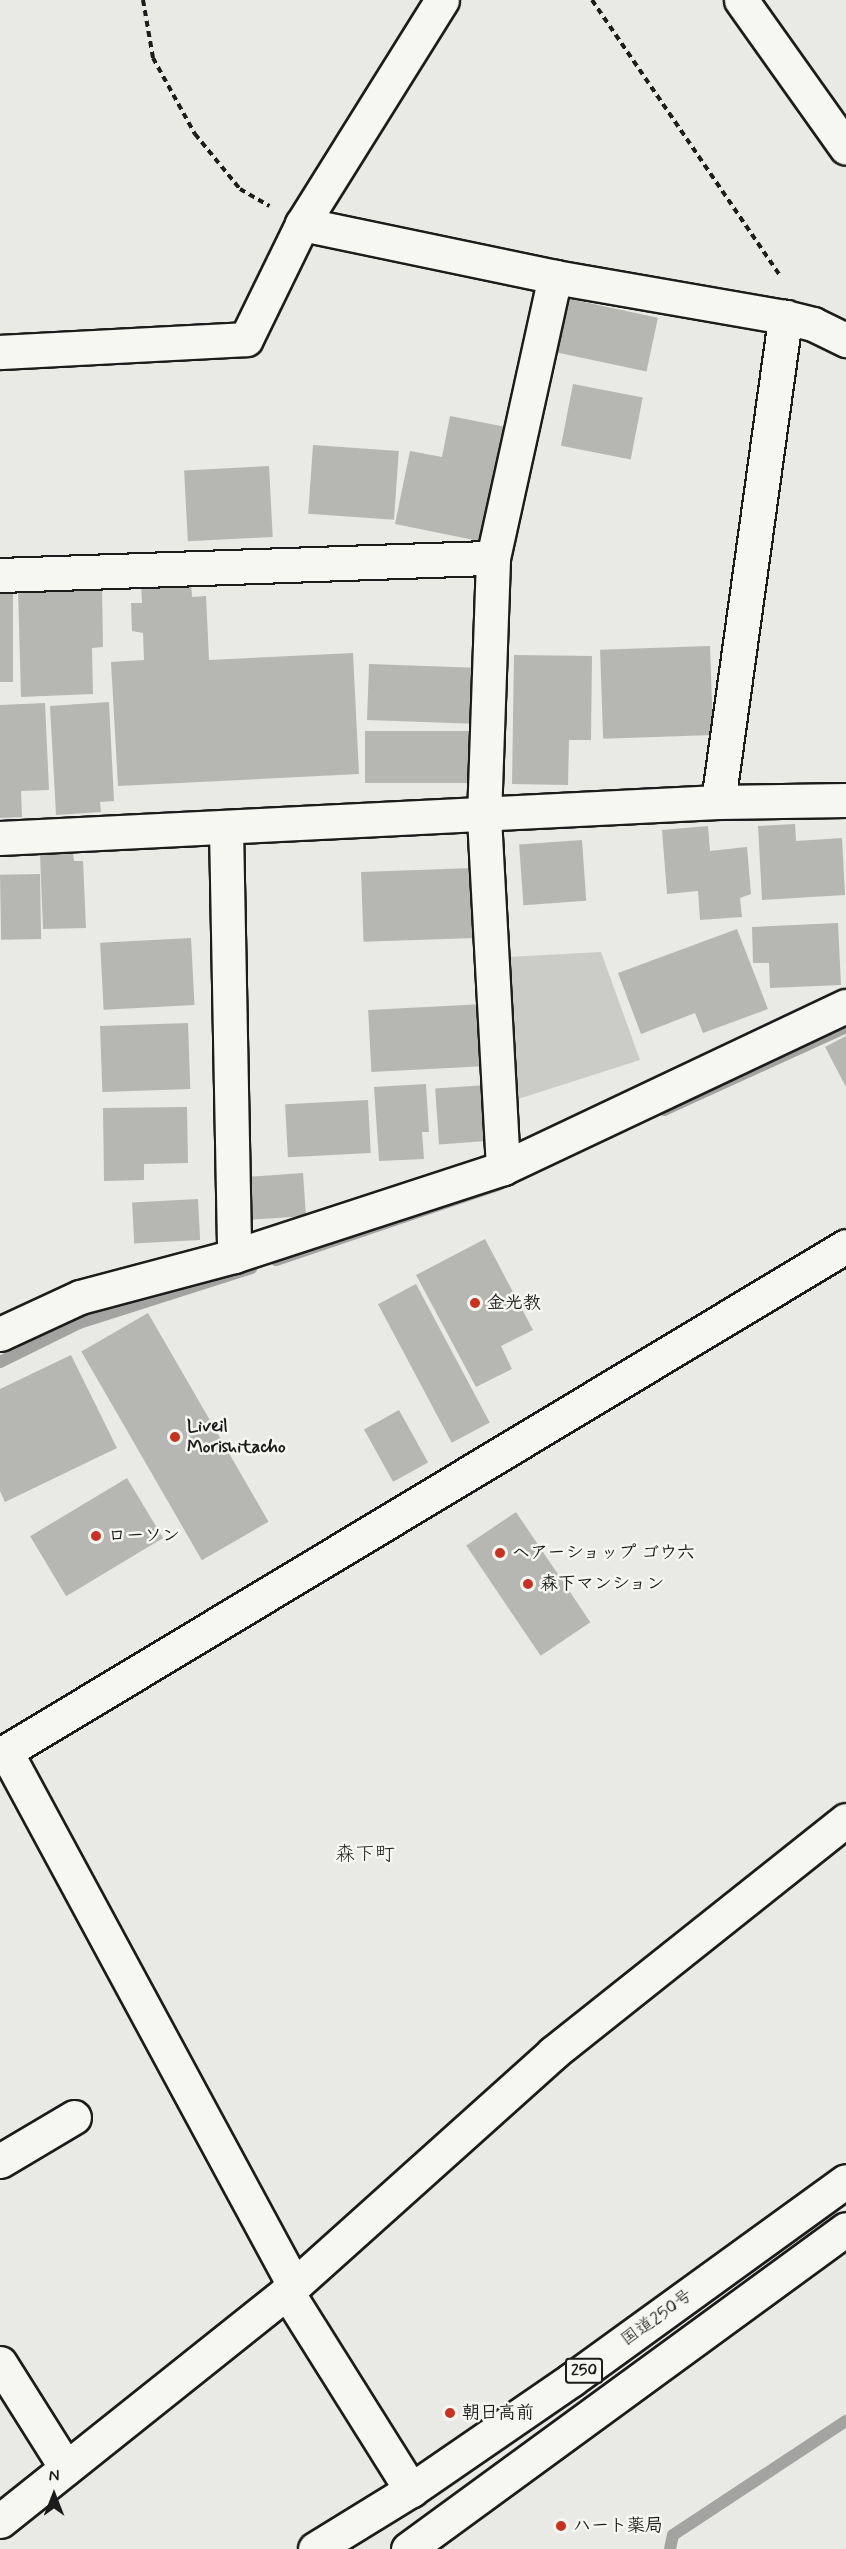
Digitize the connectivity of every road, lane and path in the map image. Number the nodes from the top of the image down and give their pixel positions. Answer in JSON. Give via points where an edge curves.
{"nodes":[{"id":1,"x":142,"y":0,"type":"edge"},
{"id":2,"x":442,"y":0,"type":"edge"},
{"id":3,"x":592,"y":0,"type":"edge"},
{"id":4,"x":741,"y":0,"type":"edge"},
{"id":5,"x":846,"y":148,"type":"edge"},
{"id":6,"x":302,"y":224,"type":"junction"},
{"id":7,"x":555,"y":277,"type":"junction"},
{"id":8,"x":799,"y":321,"type":"junction"},
{"id":9,"x":846,"y":340,"type":"edge"},
{"id":10,"x":0,"y":352,"type":"edge"},
{"id":11,"x":493,"y":558,"type":"junction"},
{"id":12,"x":0,"y":575,"type":"edge"},
{"id":13,"x":846,"y":800,"type":"edge"},
{"id":14,"x":718,"y":802,"type":"junction"},
{"id":15,"x":484,"y":817,"type":"junction"},
{"id":16,"x":226,"y":828,"type":"junction"},
{"id":17,"x":0,"y":838,"type":"edge"},
{"id":18,"x":846,"y":1006,"type":"edge"},
{"id":19,"x":503,"y":1168,"type":"junction"},
{"id":20,"x":846,"y":1246,"type":"edge"},
{"id":21,"x":234,"y":1256,"type":"junction"},
{"id":22,"x":0,"y":1334,"type":"edge"},
{"id":23,"x":3,"y":1754,"type":"edge"},
{"id":24,"x":846,"y":1820,"type":"edge"},
{"id":25,"x":74,"y":2117,"type":"dead end"},
{"id":26,"x":0,"y":2161,"type":"edge"},
{"id":27,"x":846,"y":2181,"type":"edge"},
{"id":28,"x":846,"y":2229,"type":"edge"},
{"id":29,"x":290,"y":2288,"type":"junction"},
{"id":30,"x":0,"y":2363,"type":"edge"},
{"id":31,"x":66,"y":2468,"type":"junction"},
{"id":32,"x":411,"y":2490,"type":"junction"},
{"id":33,"x":0,"y":2521,"type":"edge"},
{"id":34,"x":426,"y":2544,"type":"edge"},
{"id":35,"x":315,"y":2549,"type":"edge"}],
"edges":[{"from":1,"to":6,"type":"path","via":[[153,58],[195,134],[240,189]]},
{"from":2,"to":6,"type":"main road"},
{"from":3,"to":8,"type":"path"},
{"from":4,"to":5,"type":"main road"},
{"from":6,"to":7,"type":"main road"},
{"from":6,"to":10,"type":"main road","via":[[246,339]]},
{"from":7,"to":8,"type":"main road"},
{"from":7,"to":11,"type":"main road"},
{"from":8,"to":9,"type":"main road"},
{"from":8,"to":14,"type":"main road"},
{"from":11,"to":12,"type":"main road"},
{"from":11,"to":15,"type":"main road"},
{"from":13,"to":14,"type":"main road"},
{"from":14,"to":15,"type":"main road"},
{"from":15,"to":16,"type":"main road"},
{"from":15,"to":19,"type":"main road"},
{"from":16,"to":17,"type":"main road"},
{"from":16,"to":21,"type":"main road"},
{"from":18,"to":19,"type":"main road"},
{"from":19,"to":21,"type":"main road"},
{"from":20,"to":23,"type":"main road"},
{"from":21,"to":22,"type":"main road","via":[[80,1297]]},
{"from":23,"to":29,"type":"main road"},
{"from":24,"to":29,"type":"main road","via":[[553,2053]]},
{"from":25,"to":26,"type":"main road"},
{"from":27,"to":32,"type":"main road","name":"国道250号","number":"250","via":[[572,2380]]},
{"from":28,"to":34,"type":"main road","number":"250"},
{"from":29,"to":31,"type":"main road"},
{"from":29,"to":32,"type":"main road"},
{"from":30,"to":31,"type":"main road"},
{"from":31,"to":33,"type":"main road"},
{"from":32,"to":35,"type":"main road","name":"国道250号","number":"250"}]}
